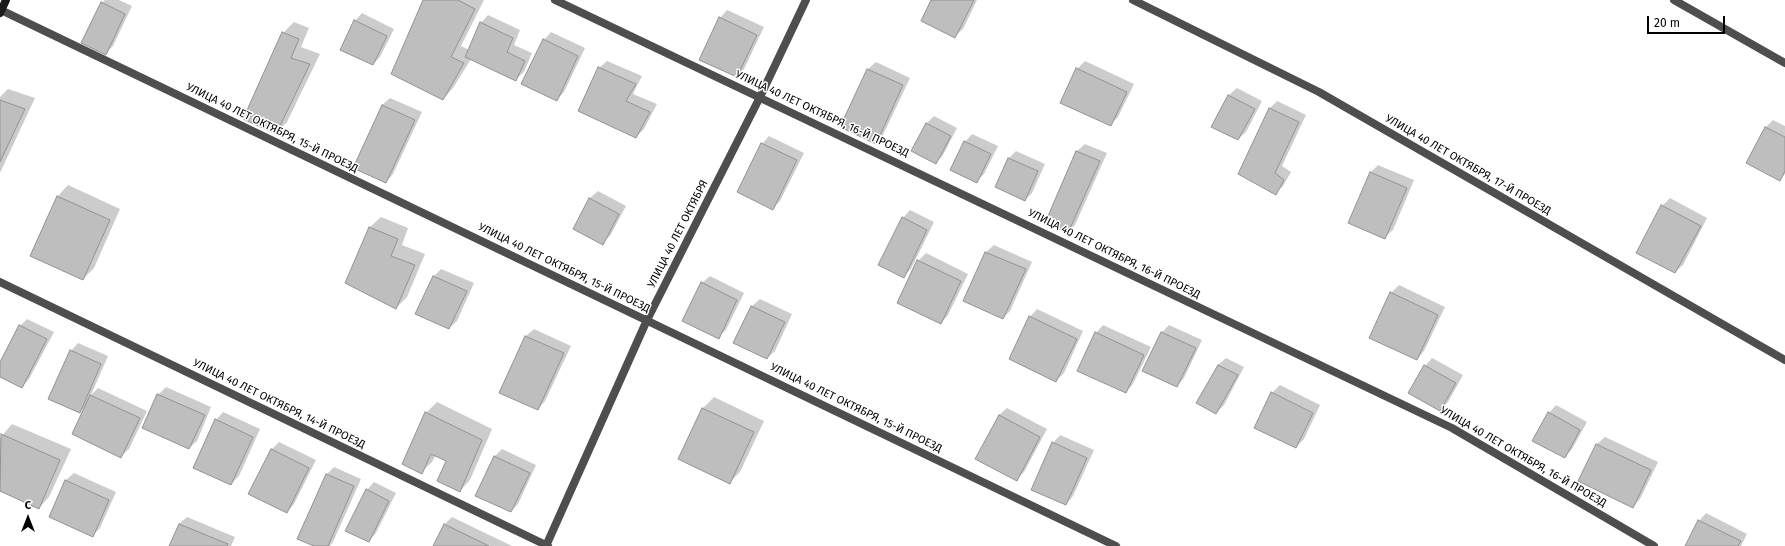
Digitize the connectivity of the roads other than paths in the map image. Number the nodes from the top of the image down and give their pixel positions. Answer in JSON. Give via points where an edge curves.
{"nodes":[{"id":1,"x":6,"y":0,"type":"edge"},
{"id":2,"x":555,"y":0,"type":"edge"},
{"id":3,"x":806,"y":0,"type":"edge"},
{"id":4,"x":1134,"y":0,"type":"edge"},
{"id":5,"x":1674,"y":0,"type":"edge"},
{"id":6,"x":1,"y":12,"type":"edge"},
{"id":7,"x":1785,"y":63,"type":"edge"},
{"id":8,"x":760,"y":97,"type":"junction"},
{"id":9,"x":0,"y":282,"type":"edge"},
{"id":10,"x":647,"y":320,"type":"junction"},
{"id":11,"x":1785,"y":360,"type":"edge"},
{"id":12,"x":547,"y":546,"type":"edge"},
{"id":13,"x":1116,"y":546,"type":"edge"},
{"id":14,"x":1654,"y":546,"type":"edge"}],
"edges":[{"from":1,"to":6,"type":"street"},
{"from":2,"to":8,"type":"street","name":"УЛИЦА 40 ЛЕТ ОКТЯБРЯ, 16-Й ПРОЕЗД"},
{"from":3,"to":8,"type":"street","name":"УЛИЦА 40 ЛЕТ ОКТЯБРЯ"},
{"from":4,"to":11,"type":"street","name":"УЛИЦА 40 ЛЕТ ОКТЯБРЯ, 17-Й ПРОЕЗД","via":[[1319,92]]},
{"from":5,"to":7,"type":"street"},
{"from":6,"to":10,"type":"street","name":"УЛИЦА 40 ЛЕТ ОКТЯБРЯ, 15-Й ПРОЕЗД"},
{"from":8,"to":10,"type":"street","name":"УЛИЦА 40 ЛЕТ ОКТЯБРЯ"},
{"from":8,"to":14,"type":"street","name":"УЛИЦА 40 ЛЕТ ОКТЯБРЯ, 16-Й ПРОЕЗД","via":[[1452,428]]},
{"from":9,"to":12,"type":"street","name":"УЛИЦА 40 ЛЕТ ОКТЯБРЯ, 14-Й ПРОЕЗД"},
{"from":10,"to":12,"type":"street","name":"УЛИЦА 40 ЛЕТ ОКТЯБРЯ"},
{"from":10,"to":13,"type":"street","name":"УЛИЦА 40 ЛЕТ ОКТЯБРЯ, 15-Й ПРОЕЗД"}]}
